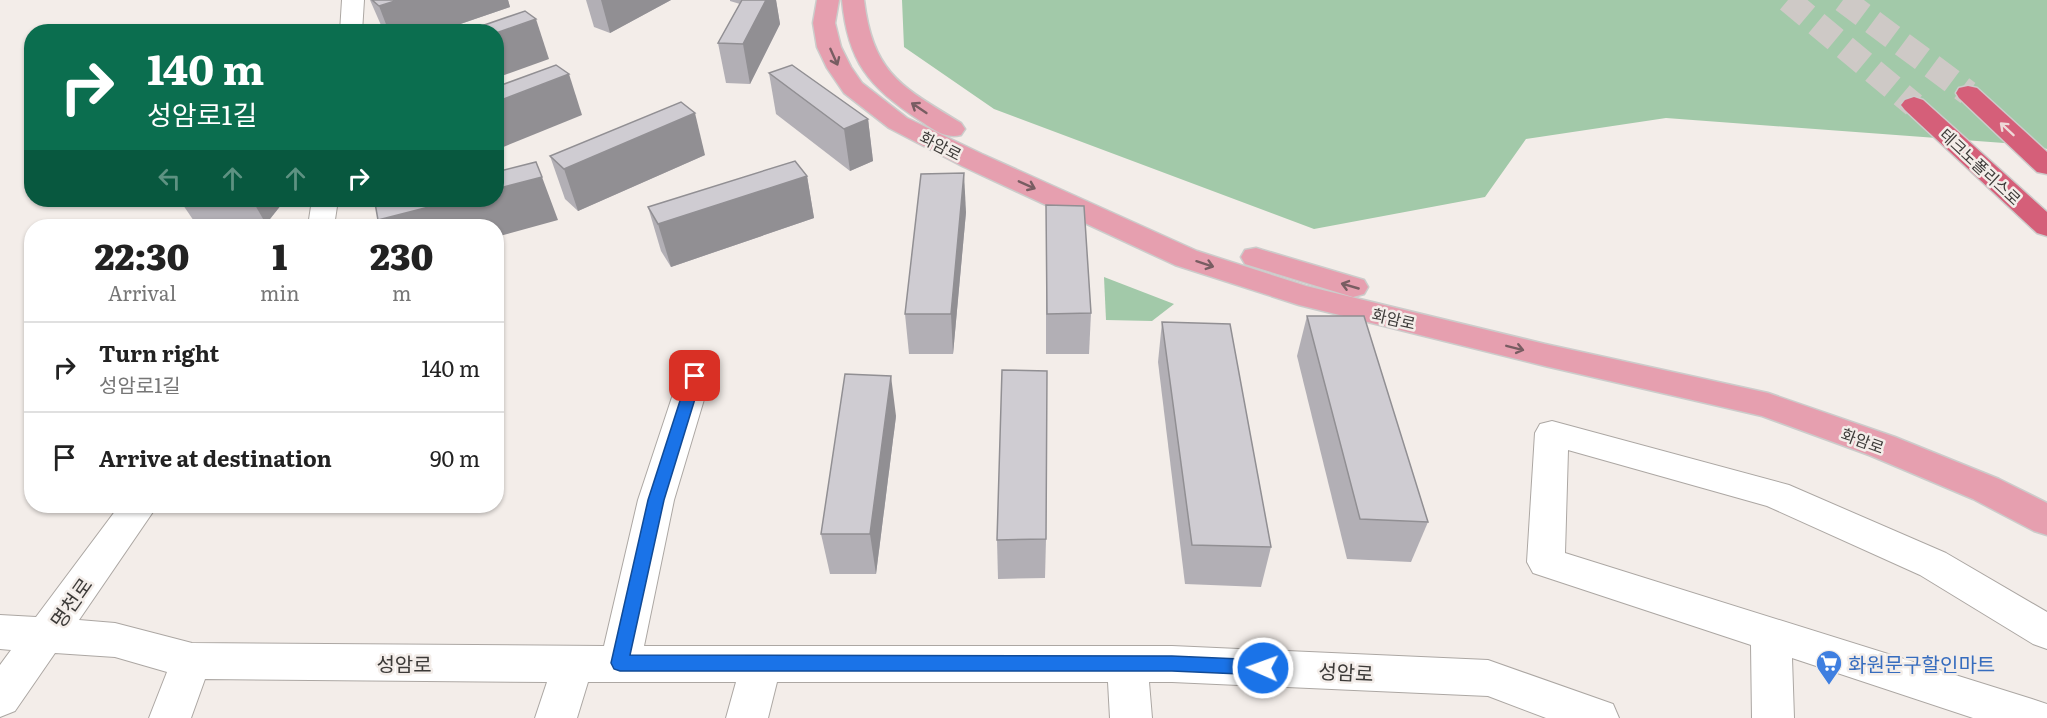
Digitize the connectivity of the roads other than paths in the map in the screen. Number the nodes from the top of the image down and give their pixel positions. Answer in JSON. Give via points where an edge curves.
{"nodes":[{"id":1,"x":353,"y":0,"type":"edge"},
{"id":2,"x":828,"y":0,"type":"edge"},
{"id":3,"x":853,"y":0,"type":"edge"},
{"id":4,"x":352,"y":24,"type":"edge"},
{"id":5,"x":1968,"y":93,"type":"tunnel mouth"},
{"id":6,"x":1914,"y":105,"type":"tunnel mouth"},
{"id":7,"x":2047,"y":166,"type":"edge"},
{"id":8,"x":2047,"y":227,"type":"edge"},
{"id":9,"x":695,"y":376,"type":"dead end"},
{"id":10,"x":2047,"y":497,"type":"edge"},
{"id":11,"x":134,"y":513,"type":"edge"},
{"id":12,"x":2047,"y":520,"type":"edge"},
{"id":13,"x":0,"y":632,"type":"edge"},
{"id":14,"x":2047,"y":632,"type":"edge"},
{"id":15,"x":1772,"y":634,"type":"junction"},
{"id":16,"x":48,"y":635,"type":"junction"},
{"id":17,"x":192,"y":661,"type":"junction"},
{"id":18,"x":620,"y":663,"type":"junction"},
{"id":19,"x":762,"y":663,"type":"junction"},
{"id":20,"x":573,"y":664,"type":"junction"},
{"id":21,"x":1127,"y":664,"type":"junction"},
{"id":22,"x":0,"y":698,"type":"edge"},
{"id":23,"x":170,"y":718,"type":"edge"},
{"id":24,"x":556,"y":718,"type":"edge"},
{"id":25,"x":747,"y":718,"type":"edge"},
{"id":26,"x":1131,"y":718,"type":"edge"},
{"id":27,"x":1598,"y":718,"type":"edge"},
{"id":28,"x":1773,"y":718,"type":"edge"},
{"id":29,"x":2032,"y":718,"type":"edge"}],
"edges":[{"from":1,"to":4,"type":"street"},
{"from":2,"to":12,"type":"main road","name":"화암로","one_way":true,"via":[[824,23],[839,68],[854,88],[898,123],[1186,258],[1299,296],[1768,405],[1986,489]]},
{"from":10,"to":3,"type":"main road","name":"화암로","one_way":true,"via":[[1962,455],[1793,395],[1712,372],[1355,288],[1182,232],[951,129],[917,107],[872,69],[854,24]]},
{"from":7,"to":5,"type":"highway","one_way":true},
{"from":6,"to":8,"type":"highway","name":"테크노폴리스로"},
{"from":9,"to":18,"type":"street","via":[[656,500]]},
{"from":11,"to":16,"type":"street","name":"명천로"},
{"from":13,"to":16,"type":"street","name":"성암로"},
{"from":14,"to":15,"type":"street","via":[[1933,564],[1776,495],[1552,433],[1546,562]]},
{"from":15,"to":28,"type":"street"},
{"from":15,"to":29,"type":"street"},
{"from":16,"to":17,"type":"street","name":"성암로","via":[[115,640]]},
{"from":16,"to":22,"type":"street","name":"명천로"},
{"from":17,"to":20,"type":"street","name":"성암로"},
{"from":17,"to":23,"type":"street"},
{"from":18,"to":19,"type":"street","name":"성암로"},
{"from":18,"to":20,"type":"street","name":"성암로"},
{"from":19,"to":21,"type":"street","name":"성암로"},
{"from":19,"to":25,"type":"street"},
{"from":20,"to":24,"type":"street"},
{"from":21,"to":26,"type":"street"},
{"from":21,"to":27,"type":"street","name":"성암로","via":[[1488,678]]}]}
